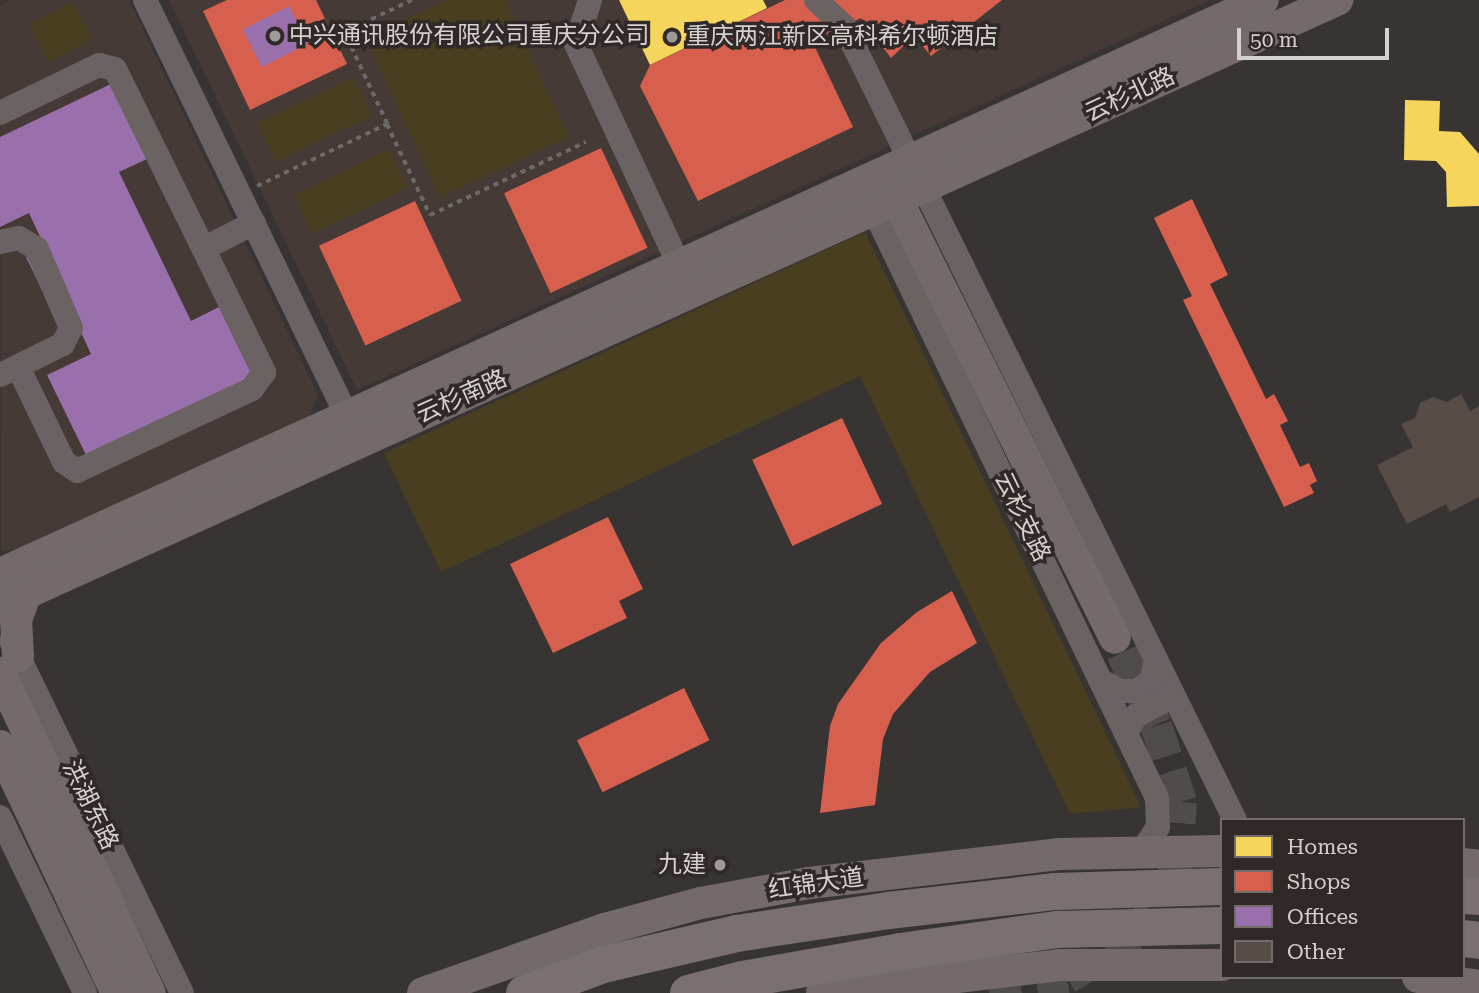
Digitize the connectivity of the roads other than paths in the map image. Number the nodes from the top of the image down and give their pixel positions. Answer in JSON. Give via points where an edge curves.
{"nodes":[{"id":1,"x":145,"y":0,"type":"edge"},
{"id":2,"x":590,"y":0,"type":"edge"},
{"id":3,"x":816,"y":0,"type":"edge"},
{"id":4,"x":1263,"y":0,"type":"edge"},
{"id":5,"x":1337,"y":0,"type":"edge"},
{"id":6,"x":0,"y":113,"type":"edge"},
{"id":7,"x":885,"y":172,"type":"junction"},
{"id":8,"x":899,"y":201,"type":"junction"},
{"id":9,"x":254,"y":223,"type":"junction"},
{"id":10,"x":0,"y":242,"type":"edge"},
{"id":11,"x":205,"y":248,"type":"junction"},
{"id":12,"x":679,"y":265,"type":"junction"},
{"id":13,"x":9,"y":371,"type":"edge"},
{"id":14,"x":346,"y":416,"type":"junction"},
{"id":15,"x":0,"y":574,"type":"edge"},
{"id":16,"x":13,"y":599,"type":"edge"},
{"id":17,"x":0,"y":617,"type":"edge"},
{"id":18,"x":1115,"y":638,"type":"tunnel mouth"},
{"id":19,"x":1156,"y":661,"type":"junction"},
{"id":20,"x":9,"y":664,"type":"edge"},
{"id":21,"x":1100,"y":680,"type":"junction"},
{"id":22,"x":1173,"y":696,"type":"junction"},
{"id":23,"x":1126,"y":733,"type":"junction"},
{"id":24,"x":0,"y":746,"type":"edge"},
{"id":25,"x":0,"y":817,"type":"edge"},
{"id":26,"x":1234,"y":818,"type":"edge"},
{"id":27,"x":1220,"y":850,"type":"edge"},
{"id":28,"x":1141,"y":852,"type":"junction"},
{"id":29,"x":1220,"y":886,"type":"edge"},
{"id":30,"x":1220,"y":925,"type":"edge"},
{"id":31,"x":1220,"y":965,"type":"edge"},
{"id":32,"x":1431,"y":983,"type":"edge"},
{"id":33,"x":1479,"y":986,"type":"edge"},
{"id":34,"x":85,"y":993,"type":"edge"},
{"id":35,"x":117,"y":993,"type":"edge"},
{"id":36,"x":150,"y":993,"type":"edge"},
{"id":37,"x":182,"y":993,"type":"edge"},
{"id":38,"x":423,"y":993,"type":"edge"},
{"id":39,"x":524,"y":993,"type":"edge"},
{"id":40,"x":688,"y":993,"type":"edge"},
{"id":41,"x":822,"y":993,"type":"edge"}],
"edges":[{"from":1,"to":9,"type":"street"},
{"from":2,"to":12,"type":"street","via":[[576,44]]},
{"from":3,"to":7,"type":"street","via":[[844,26]]},
{"from":4,"to":7,"type":"main road","name":"云杉北路"},
{"from":5,"to":8,"type":"main road","name":"云杉北路"},
{"from":6,"to":11,"type":"street","via":[[99,65],[116,69]]},
{"from":7,"to":8,"type":"main road"},
{"from":7,"to":12,"type":"main road","name":"云杉南路"},
{"from":8,"to":16,"type":"main road","name":"云杉南路"},
{"from":8,"to":18,"type":"main road"},
{"from":8,"to":19,"type":"street"},
{"from":8,"to":21,"type":"street","name":"云杉支路"},
{"from":9,"to":11,"type":"street"},
{"from":9,"to":14,"type":"street"},
{"from":10,"to":13,"type":"street","via":[[19,238],[37,249],[71,320],[69,337],[62,344]]},
{"from":11,"to":13,"type":"street","via":[[264,372],[252,389],[77,471],[64,462]]},
{"from":12,"to":14,"type":"main road","name":"云杉南路"},
{"from":14,"to":15,"type":"main road","name":"云杉南路"},
{"from":16,"to":20,"type":"main road","via":[[16,620]]},
{"from":17,"to":20,"type":"street","name":"洪湖东路"},
{"from":19,"to":21,"type":"street","via":[[1152,681],[1137,691],[1120,691]]},
{"from":19,"to":22,"type":"street"},
{"from":20,"to":36,"type":"main road","name":"洪湖东路"},
{"from":20,"to":37,"type":"street","name":"洪湖东路"},
{"from":21,"to":23,"type":"street","name":"云杉支路"},
{"from":22,"to":23,"type":"street","via":[[1136,716]]},
{"from":22,"to":26,"type":"street"},
{"from":23,"to":28,"type":"street","name":"云杉支路","via":[[1157,798],[1158,827]]},
{"from":24,"to":35,"type":"main road"},
{"from":25,"to":34,"type":"street"},
{"from":27,"to":28,"type":"main road","name":"红锦大道"},
{"from":28,"to":38,"type":"main road","name":"红锦大道","via":[[1046,855],[809,883],[701,903],[605,929]]},
{"from":29,"to":39,"type":"highway","name":"红锦大道","via":[[1055,891],[736,933],[603,964]]},
{"from":30,"to":40,"type":"highway","via":[[1057,929],[874,956]]},
{"from":31,"to":41,"type":"main road","via":[[1059,965]]},
{"from":32,"to":33,"type":"main road"}]}
